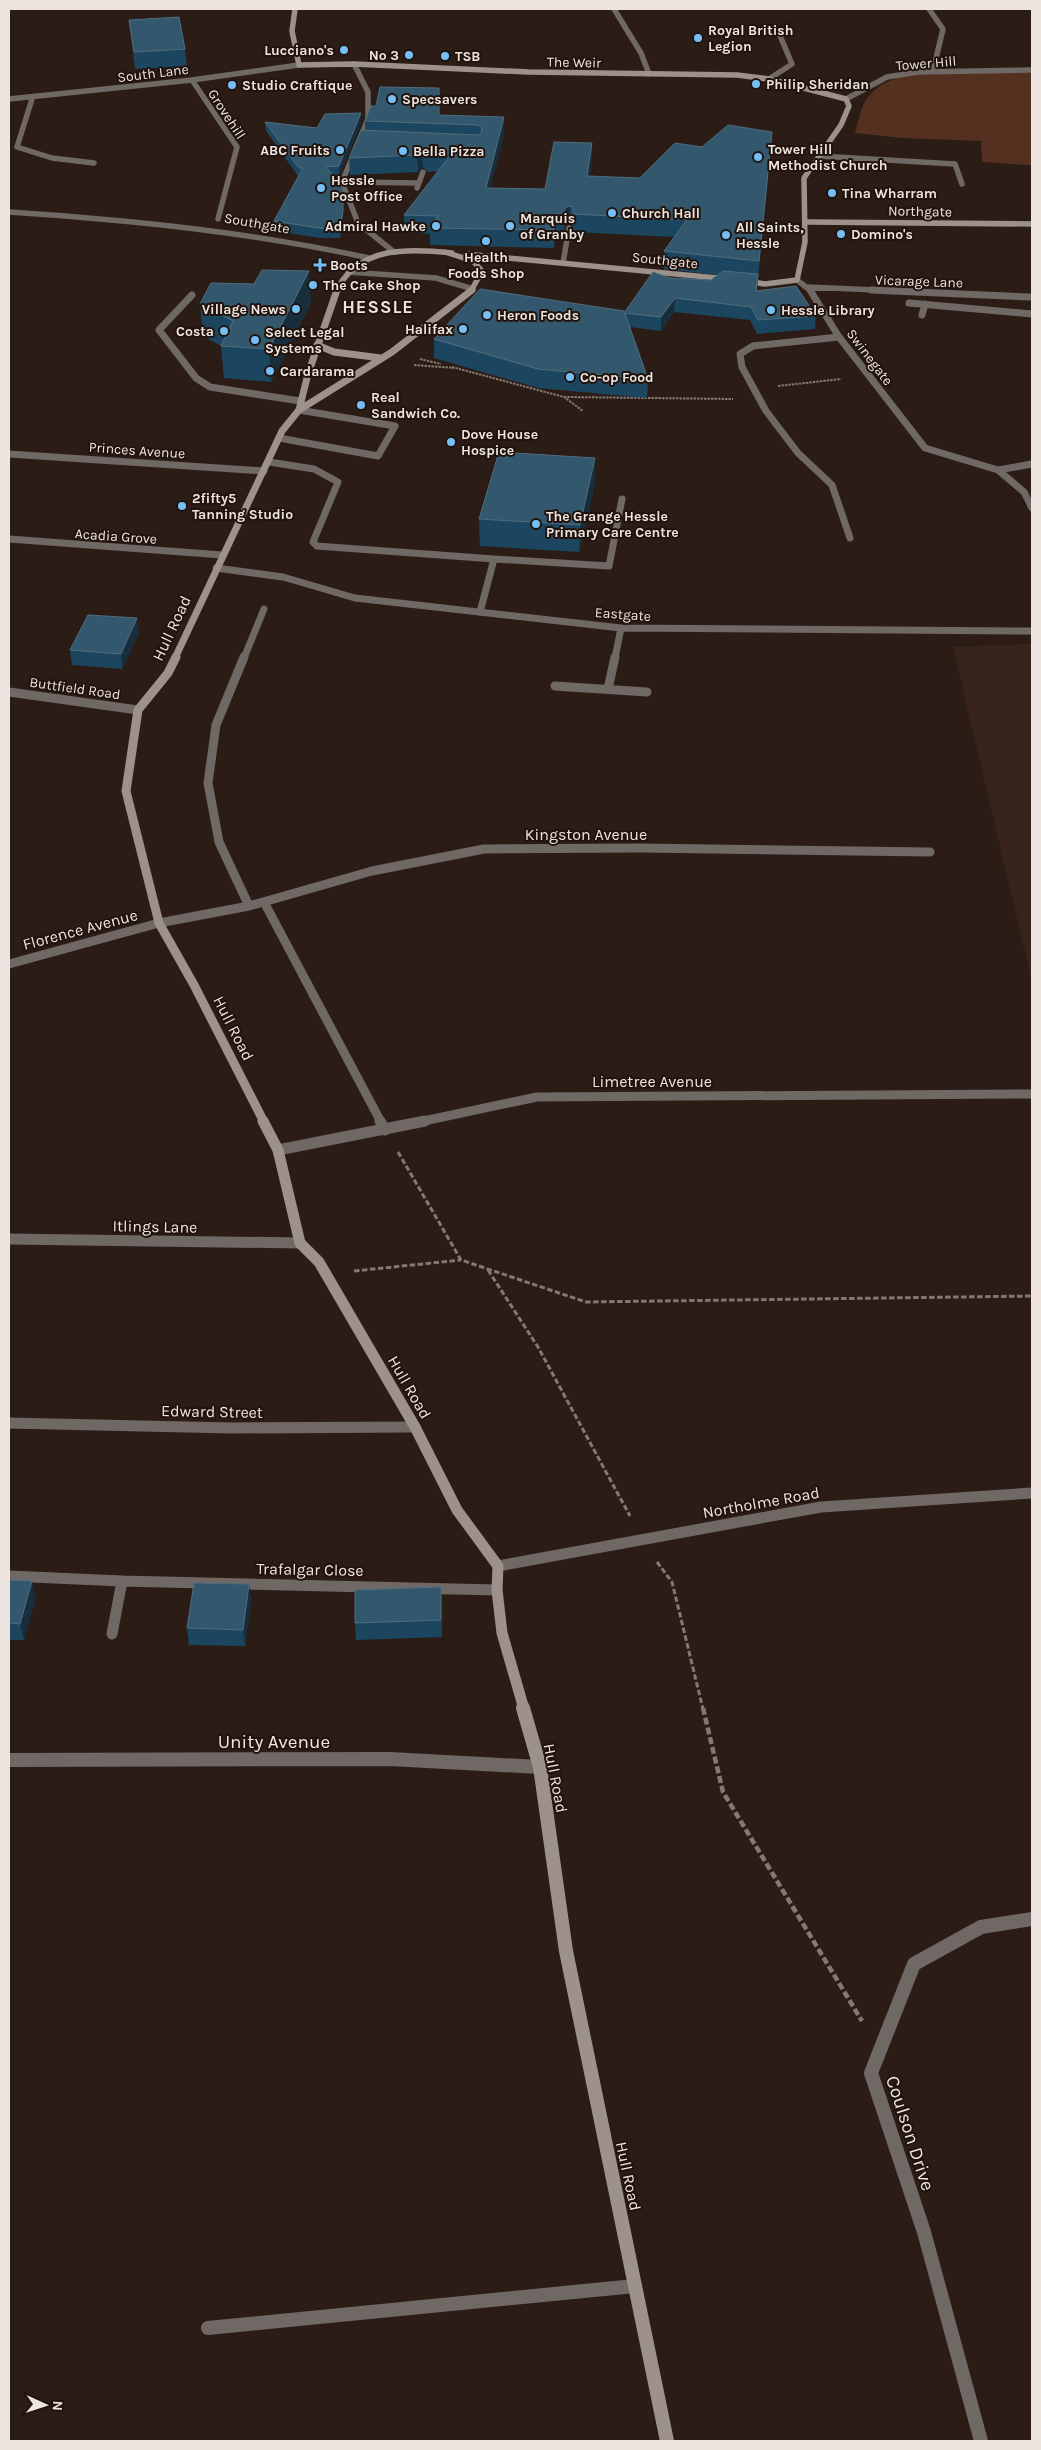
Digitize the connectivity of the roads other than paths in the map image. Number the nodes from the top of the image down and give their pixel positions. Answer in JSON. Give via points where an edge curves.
{"nodes":[{"id":1,"x":295,"y":9,"type":"edge"},
{"id":2,"x":614,"y":9,"type":"edge"},
{"id":3,"x":929,"y":9,"type":"edge"},
{"id":4,"x":778,"y":31,"type":"dead end"},
{"id":5,"x":354,"y":64,"type":"junction"},
{"id":6,"x":299,"y":65,"type":"junction"},
{"id":7,"x":1032,"y":70,"type":"edge"},
{"id":8,"x":933,"y":71,"type":"junction"},
{"id":9,"x":649,"y":74,"type":"junction"},
{"id":10,"x":769,"y":79,"type":"junction"},
{"id":11,"x":192,"y":80,"type":"junction"},
{"id":12,"x":32,"y":98,"type":"junction"},
{"id":13,"x":9,"y":99,"type":"edge"},
{"id":14,"x":846,"y":99,"type":"junction"},
{"id":15,"x":358,"y":142,"type":"junction"},
{"id":16,"x":368,"y":143,"type":"edge"},
{"id":17,"x":819,"y":156,"type":"junction"},
{"id":18,"x":94,"y":163,"type":"dead end"},
{"id":19,"x":423,"y":172,"type":"edge"},
{"id":20,"x":342,"y":182,"type":"junction"},
{"id":21,"x":962,"y":184,"type":"dead end"},
{"id":22,"x":9,"y":212,"type":"edge"},
{"id":23,"x":218,"y":219,"type":"dead end"},
{"id":24,"x":808,"y":222,"type":"junction"},
{"id":25,"x":1032,"y":224,"type":"edge"},
{"id":26,"x":569,"y":228,"type":"edge"},
{"id":27,"x":394,"y":252,"type":"junction"},
{"id":28,"x":445,"y":252,"type":"junction"},
{"id":29,"x":369,"y":258,"type":"junction"},
{"id":30,"x":500,"y":259,"type":"junction"},
{"id":31,"x":493,"y":263,"type":"dead end"},
{"id":32,"x":563,"y":263,"type":"junction"},
{"id":33,"x":652,"y":271,"type":"junction"},
{"id":34,"x":348,"y":272,"type":"junction"},
{"id":35,"x":648,"y":279,"type":"edge"},
{"id":36,"x":721,"y":279,"type":"junction"},
{"id":37,"x":797,"y":280,"type":"junction"},
{"id":38,"x":716,"y":285,"type":"edge"},
{"id":39,"x":808,"y":288,"type":"junction"},
{"id":40,"x":473,"y":289,"type":"junction"},
{"id":41,"x":192,"y":295,"type":"dead end"},
{"id":42,"x":1029,"y":297,"type":"dead end"},
{"id":43,"x":909,"y":303,"type":"dead end"},
{"id":44,"x":924,"y":304,"type":"junction"},
{"id":45,"x":1032,"y":314,"type":"edge"},
{"id":46,"x":922,"y":315,"type":"dead end"},
{"id":47,"x":839,"y":337,"type":"junction"},
{"id":48,"x":317,"y":346,"type":"junction"},
{"id":49,"x":382,"y":358,"type":"junction"},
{"id":50,"x":300,"y":401,"type":"junction"},
{"id":51,"x":299,"y":410,"type":"junction"},
{"id":52,"x":279,"y":438,"type":"junction"},
{"id":53,"x":9,"y":454,"type":"edge"},
{"id":54,"x":269,"y":462,"type":"junction"},
{"id":55,"x":1032,"y":464,"type":"edge"},
{"id":56,"x":998,"y":470,"type":"junction"},
{"id":57,"x":264,"y":471,"type":"junction"},
{"id":58,"x":622,"y":499,"type":"dead end"},
{"id":59,"x":1032,"y":508,"type":"edge"},
{"id":60,"x":850,"y":538,"type":"dead end"},
{"id":61,"x":9,"y":539,"type":"edge"},
{"id":62,"x":222,"y":555,"type":"junction"},
{"id":63,"x":494,"y":559,"type":"junction"},
{"id":64,"x":216,"y":568,"type":"junction"},
{"id":65,"x":264,"y":609,"type":"dead end"},
{"id":66,"x":480,"y":612,"type":"junction"},
{"id":67,"x":621,"y":628,"type":"junction"},
{"id":68,"x":1032,"y":631,"type":"edge"},
{"id":69,"x":555,"y":686,"type":"dead end"},
{"id":70,"x":608,"y":689,"type":"junction"},
{"id":71,"x":9,"y":692,"type":"edge"},
{"id":72,"x":647,"y":692,"type":"dead end"},
{"id":73,"x":138,"y":710,"type":"junction"},
{"id":74,"x":930,"y":852,"type":"dead end"},
{"id":75,"x":264,"y":902,"type":"junction"},
{"id":76,"x":249,"y":906,"type":"junction"},
{"id":77,"x":159,"y":923,"type":"junction"},
{"id":78,"x":9,"y":964,"type":"edge"},
{"id":79,"x":1032,"y":1094,"type":"edge"},
{"id":80,"x":385,"y":1130,"type":"junction"},
{"id":81,"x":278,"y":1150,"type":"junction"},
{"id":82,"x":9,"y":1238,"type":"edge"},
{"id":83,"x":300,"y":1243,"type":"junction"},
{"id":84,"x":9,"y":1423,"type":"edge"},
{"id":85,"x":415,"y":1428,"type":"junction"},
{"id":86,"x":1032,"y":1492,"type":"edge"},
{"id":87,"x":498,"y":1566,"type":"junction"},
{"id":88,"x":9,"y":1576,"type":"edge"},
{"id":89,"x":122,"y":1581,"type":"junction"},
{"id":90,"x":497,"y":1590,"type":"junction"},
{"id":91,"x":112,"y":1634,"type":"dead end"},
{"id":92,"x":9,"y":1760,"type":"edge"},
{"id":93,"x":540,"y":1766,"type":"junction"},
{"id":94,"x":1032,"y":1918,"type":"edge"},
{"id":95,"x":635,"y":2286,"type":"junction"},
{"id":96,"x":208,"y":2328,"type":"dead end"},
{"id":97,"x":666,"y":2441,"type":"edge"},
{"id":98,"x":981,"y":2441,"type":"edge"}],
"edges":[{"from":1,"to":6,"type":"street","via":[[292,31]]},
{"from":2,"to":9,"type":"street","via":[[641,53]]},
{"from":3,"to":8,"type":"street","via":[[942,29]]},
{"from":4,"to":10,"type":"street","via":[[792,64]]},
{"from":5,"to":6,"type":"street","name":"The Weir"},
{"from":5,"to":9,"type":"street","name":"The Weir"},
{"from":5,"to":15,"type":"street","via":[[368,92],[368,119]]},
{"from":6,"to":11,"type":"street","name":"South Lane"},
{"from":7,"to":8,"type":"street","name":"Tower Hill"},
{"from":8,"to":14,"type":"street","name":"Tower Hill","via":[[886,77]]},
{"from":9,"to":10,"type":"street","name":"The Weir","via":[[738,74]]},
{"from":10,"to":14,"type":"street","name":"The Weir"},
{"from":11,"to":12,"type":"street","name":"South Lane"},
{"from":11,"to":23,"type":"street","name":"Grovehill","via":[[237,147]]},
{"from":12,"to":13,"type":"street","name":"South Lane"},
{"from":12,"to":18,"type":"street","via":[[17,147],[52,158]]},
{"from":14,"to":17,"type":"street","via":[[849,106],[841,125]]},
{"from":15,"to":16,"type":"street"},
{"from":15,"to":20,"type":"street"},
{"from":17,"to":21,"type":"street","via":[[955,164]]},
{"from":17,"to":24,"type":"street","via":[[804,178]]},
{"from":19,"to":20,"type":"street","via":[[417,186]]},
{"from":20,"to":27,"type":"street","via":[[358,223]]},
{"from":22,"to":29,"type":"street","name":"Southgate","via":[[217,229],[325,247]]},
{"from":24,"to":25,"type":"street","name":"Northgate"},
{"from":24,"to":37,"type":"street"},
{"from":26,"to":32,"type":"street"},
{"from":27,"to":28,"type":"street","name":"Southgate"},
{"from":27,"to":29,"type":"street","name":"Southgate"},
{"from":28,"to":30,"type":"street","name":"Southgate"},
{"from":28,"to":40,"type":"street","via":[[473,261],[484,269]]},
{"from":29,"to":34,"type":"street"},
{"from":30,"to":31,"type":"street"},
{"from":30,"to":32,"type":"street","name":"Southgate"},
{"from":32,"to":33,"type":"street","name":"Southgate"},
{"from":33,"to":35,"type":"street"},
{"from":33,"to":36,"type":"street","name":"Southgate"},
{"from":34,"to":40,"type":"street","via":[[436,278]]},
{"from":34,"to":48,"type":"street","via":[[337,288]]},
{"from":36,"to":37,"type":"street","name":"Southgate","via":[[765,284]]},
{"from":36,"to":38,"type":"street"},
{"from":37,"to":39,"type":"street","name":"Swinegate"},
{"from":39,"to":42,"type":"street","name":"Vicarage Lane"},
{"from":39,"to":47,"type":"street","name":"Swinegate"},
{"from":40,"to":49,"type":"street"},
{"from":41,"to":50,"type":"street","via":[[159,330],[196,378],[210,387]]},
{"from":43,"to":44,"type":"street"},
{"from":44,"to":45,"type":"street"},
{"from":44,"to":46,"type":"street"},
{"from":47,"to":56,"type":"street","name":"Swinegate","via":[[926,448]]},
{"from":47,"to":60,"type":"street","via":[[753,346],[740,354],[742,367],[759,398],[798,453],[832,485]]},
{"from":48,"to":49,"type":"street","via":[[334,352]]},
{"from":48,"to":50,"type":"street"},
{"from":49,"to":51,"type":"street"},
{"from":50,"to":51,"type":"street"},
{"from":51,"to":52,"type":"street","name":"Hull Road"},
{"from":51,"to":52,"type":"street","via":[[395,426],[378,456]]},
{"from":52,"to":54,"type":"street","name":"Hull Road"},
{"from":53,"to":57,"type":"street","name":"Princes Avenue"},
{"from":54,"to":57,"type":"street","name":"Hull Road"},
{"from":54,"to":63,"type":"street","via":[[303,465],[328,473],[338,482],[313,542],[317,546]]},
{"from":55,"to":56,"type":"street"},
{"from":56,"to":59,"type":"street","via":[[1024,492]]},
{"from":57,"to":62,"type":"street","name":"Hull Road"},
{"from":58,"to":63,"type":"street","via":[[609,566]]},
{"from":61,"to":62,"type":"street","name":"Acadia Grove"},
{"from":62,"to":64,"type":"street","name":"Hull Road"},
{"from":63,"to":66,"type":"street"},
{"from":64,"to":66,"type":"street","name":"Eastgate","via":[[283,577],[355,598]]},
{"from":64,"to":73,"type":"street","name":"Hull Road","via":[[168,673]]},
{"from":65,"to":76,"type":"street","via":[[216,725],[208,783],[219,842]]},
{"from":66,"to":67,"type":"street","name":"Eastgate"},
{"from":67,"to":68,"type":"street","name":"Eastgate"},
{"from":67,"to":70,"type":"street"},
{"from":69,"to":70,"type":"street"},
{"from":70,"to":72,"type":"street"},
{"from":71,"to":73,"type":"street","name":"Buttfield Road"},
{"from":73,"to":77,"type":"street","name":"Hull Road","via":[[126,791]]},
{"from":74,"to":75,"type":"street","name":"Kingston Avenue","via":[[484,849],[372,871]]},
{"from":75,"to":76,"type":"street","name":"Kingston Avenue"},
{"from":75,"to":80,"type":"street"},
{"from":76,"to":77,"type":"street","name":"Kingston Avenue"},
{"from":77,"to":78,"type":"street","name":"Florence Avenue"},
{"from":77,"to":81,"type":"street","name":"Hull Road"},
{"from":79,"to":80,"type":"street","name":"Limetree Avenue","via":[[537,1097]]},
{"from":80,"to":81,"type":"street","name":"Limetree Avenue"},
{"from":81,"to":83,"type":"street","name":"Hull Road"},
{"from":82,"to":83,"type":"street","name":"Itlings Lane"},
{"from":83,"to":85,"type":"street","name":"Hull Road","via":[[319,1262]]},
{"from":84,"to":85,"type":"street","name":"Edward Street"},
{"from":85,"to":87,"type":"street","name":"Hull Road","via":[[457,1510]]},
{"from":86,"to":87,"type":"street","name":"Northolme Road","via":[[821,1507]]},
{"from":87,"to":90,"type":"street","name":"Hull Road"},
{"from":88,"to":89,"type":"street","name":"Trafalgar Close"},
{"from":89,"to":90,"type":"street","name":"Trafalgar Close"},
{"from":89,"to":91,"type":"street"},
{"from":90,"to":93,"type":"street","name":"Hull Road","via":[[502,1633]]},
{"from":92,"to":93,"type":"street","name":"Unity Avenue","via":[[390,1759]]},
{"from":93,"to":95,"type":"street","name":"Hull Road","via":[[566,1951]]},
{"from":94,"to":98,"type":"street","name":"Coulson Drive","via":[[981,1927],[914,1964],[871,2073],[924,2232]]},
{"from":95,"to":96,"type":"street"},
{"from":95,"to":97,"type":"street","name":"Hull Road"}]}
